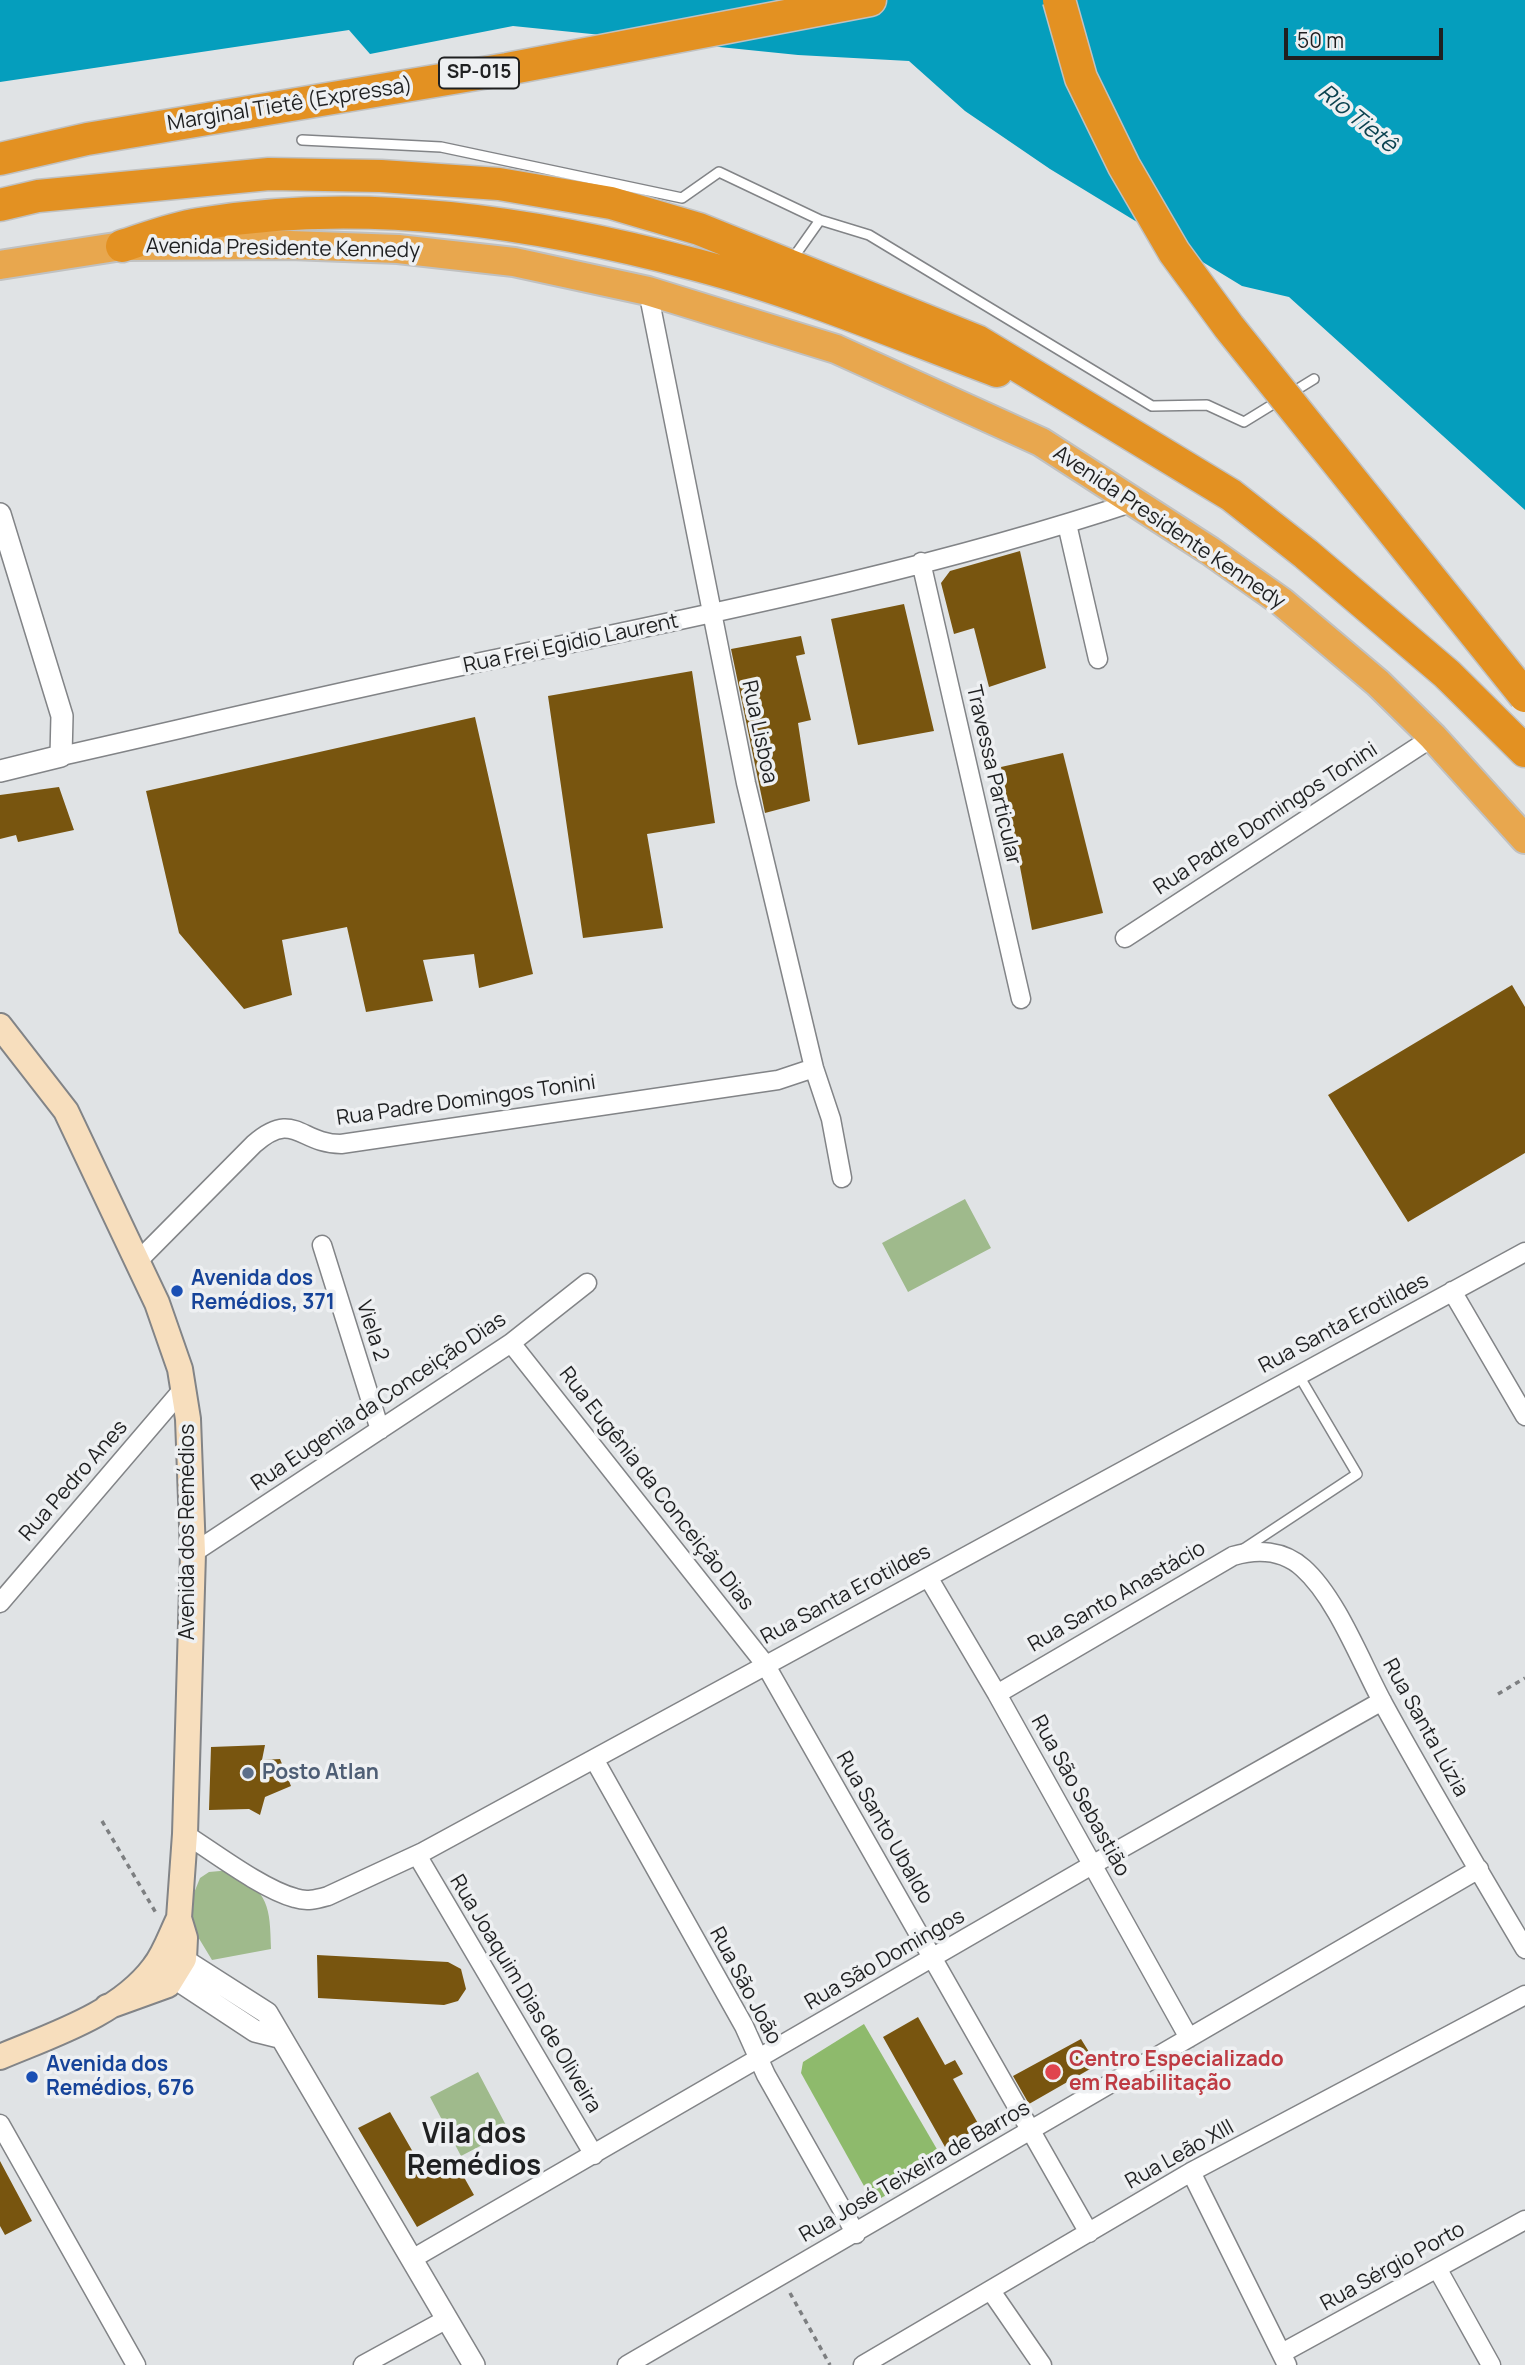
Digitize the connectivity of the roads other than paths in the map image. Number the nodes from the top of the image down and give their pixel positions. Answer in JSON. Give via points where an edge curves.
{"nodes":[{"id":1,"x":870,"y":0,"type":"edge"},
{"id":2,"x":1059,"y":0,"type":"edge"},
{"id":3,"x":302,"y":140,"type":"dead end"},
{"id":4,"x":0,"y":159,"type":"edge"},
{"id":5,"x":0,"y":205,"type":"edge"},
{"id":6,"x":820,"y":220,"type":"junction"},
{"id":7,"x":122,"y":246,"type":"junction"},
{"id":8,"x":789,"y":264,"type":"junction"},
{"id":9,"x":0,"y":265,"type":"edge"},
{"id":10,"x":648,"y":291,"type":"junction"},
{"id":11,"x":1314,"y":379,"type":"dead end"},
{"id":12,"x":1071,"y":399,"type":"junction"},
{"id":13,"x":1137,"y":501,"type":"junction"},
{"id":14,"x":0,"y":514,"type":"edge"},
{"id":15,"x":1067,"y":524,"type":"junction"},
{"id":16,"x":921,"y":562,"type":"junction"},
{"id":17,"x":713,"y":614,"type":"junction"},
{"id":18,"x":1098,"y":659,"type":"dead end"},
{"id":19,"x":1525,"y":696,"type":"edge"},
{"id":20,"x":1433,"y":737,"type":"junction"},
{"id":21,"x":1525,"y":751,"type":"edge"},
{"id":22,"x":61,"y":756,"type":"junction"},
{"id":23,"x":0,"y":771,"type":"edge"},
{"id":24,"x":1525,"y":839,"type":"edge"},
{"id":25,"x":1125,"y":938,"type":"dead end"},
{"id":26,"x":1021,"y":999,"type":"dead end"},
{"id":27,"x":0,"y":1026,"type":"edge"},
{"id":28,"x":814,"y":1068,"type":"junction"},
{"id":29,"x":842,"y":1178,"type":"dead end"},
{"id":30,"x":321,"y":1245,"type":"dead end"},
{"id":31,"x":1525,"y":1252,"type":"edge"},
{"id":32,"x":138,"y":1261,"type":"junction"},
{"id":33,"x":587,"y":1283,"type":"dead end"},
{"id":34,"x":1452,"y":1291,"type":"junction"},
{"id":35,"x":511,"y":1343,"type":"junction"},
{"id":36,"x":1298,"y":1374,"type":"junction"},
{"id":37,"x":183,"y":1389,"type":"junction"},
{"id":38,"x":1525,"y":1416,"type":"edge"},
{"id":39,"x":380,"y":1430,"type":"junction"},
{"id":40,"x":1264,"y":1552,"type":"joint"},
{"id":41,"x":193,"y":1553,"type":"junction"},
{"id":42,"x":1233,"y":1556,"type":"junction"},
{"id":43,"x":928,"y":1577,"type":"junction"},
{"id":44,"x":0,"y":1603,"type":"edge"},
{"id":45,"x":765,"y":1664,"type":"junction"},
{"id":46,"x":997,"y":1694,"type":"junction"},
{"id":47,"x":1382,"y":1702,"type":"junction"},
{"id":48,"x":594,"y":1759,"type":"junction"},
{"id":49,"x":185,"y":1834,"type":"junction"},
{"id":50,"x":417,"y":1855,"type":"junction"},
{"id":51,"x":1092,"y":1865,"type":"junction"},
{"id":52,"x":1479,"y":1869,"type":"junction"},
{"id":53,"x":1525,"y":1949,"type":"edge"},
{"id":54,"x":171,"y":1951,"type":"junction"},
{"id":55,"x":933,"y":1959,"type":"junction"},
{"id":56,"x":1525,"y":1995,"type":"edge"},
{"id":57,"x":56,"y":2033,"type":"junction"},
{"id":58,"x":1189,"y":2039,"type":"junction"},
{"id":59,"x":0,"y":2057,"type":"edge"},
{"id":60,"x":759,"y":2060,"type":"junction"},
{"id":61,"x":0,"y":2071,"type":"edge"},
{"id":62,"x":0,"y":2124,"type":"edge"},
{"id":63,"x":1031,"y":2131,"type":"junction"},
{"id":64,"x":594,"y":2155,"type":"junction"},
{"id":65,"x":1191,"y":2172,"type":"junction"},
{"id":66,"x":1525,"y":2220,"type":"edge"},
{"id":67,"x":1089,"y":2233,"type":"junction"},
{"id":68,"x":856,"y":2234,"type":"junction"},
{"id":69,"x":412,"y":2259,"type":"junction"},
{"id":70,"x":1437,"y":2268,"type":"junction"},
{"id":71,"x":991,"y":2291,"type":"junction"},
{"id":72,"x":447,"y":2319,"type":"junction"},
{"id":73,"x":1285,"y":2359,"type":"edge"},
{"id":74,"x":135,"y":2365,"type":"edge"},
{"id":75,"x":363,"y":2365,"type":"edge"},
{"id":76,"x":474,"y":2365,"type":"edge"},
{"id":77,"x":627,"y":2365,"type":"edge"},
{"id":78,"x":863,"y":2365,"type":"edge"},
{"id":79,"x":1042,"y":2365,"type":"edge"},
{"id":80,"x":1491,"y":2365,"type":"edge"}],
"edges":[{"from":1,"to":4,"type":"highway","name":"Marginal Tietê (Expressa)","number":"SP-015","via":[[507,69],[88,139]]},
{"from":2,"to":19,"type":"highway","bridge":true,"via":[[1081,78],[1124,166],[1174,251],[1229,327]]},
{"from":3,"to":6,"type":"lane","via":[[441,147],[682,198],[719,172]]},
{"from":5,"to":8,"type":"highway","via":[[38,196],[269,174],[458,180],[611,203],[699,229]]},
{"from":6,"to":8,"type":"lane"},
{"from":6,"to":11,"type":"lane","via":[[869,235],[1152,406],[1207,405],[1244,422]]},
{"from":7,"to":9,"type":"highway","name":"Avenida Presidente Kennedy"},
{"from":7,"to":10,"type":"highway","name":"Avenida Presidente Kennedy","via":[[398,249],[514,262]]},
{"from":7,"to":12,"type":"highway","via":[[196,224],[309,211],[383,211],[493,223],[698,265],[791,294]]},
{"from":8,"to":12,"type":"highway","via":[[977,341]]},
{"from":10,"to":13,"type":"highway","name":"Avenida Presidente Kennedy","via":[[811,341],[904,378],[1041,442]]},
{"from":10,"to":17,"type":"street","name":"Rua Lisboa"},
{"from":12,"to":21,"type":"highway","via":[[1231,495],[1447,674]]},
{"from":13,"to":15,"type":"street","name":"Rua Frei Egidio Laurent"},
{"from":13,"to":20,"type":"highway","name":"Avenida Presidente Kennedy","via":[[1282,602]]},
{"from":14,"to":22,"type":"street","via":[[62,716]]},
{"from":15,"to":16,"type":"street","name":"Rua Frei Egidio Laurent"},
{"from":15,"to":18,"type":"street"},
{"from":16,"to":17,"type":"street","name":"Rua Frei Egidio Laurent"},
{"from":16,"to":26,"type":"street","name":"Travessa Particular"},
{"from":17,"to":22,"type":"street","name":"Rua Frei Egidio Laurent"},
{"from":17,"to":28,"type":"street","name":"Rua Lisboa","via":[[744,771]]},
{"from":20,"to":24,"type":"highway","name":"Avenida Presidente Kennedy"},
{"from":20,"to":25,"type":"street","name":"Rua Padre Domingos Tonini"},
{"from":22,"to":23,"type":"street","name":"Rua Frei Egidio Laurent"},
{"from":27,"to":32,"type":"main road","name":"Avenida dos Remédios","via":[[66,1111]]},
{"from":28,"to":29,"type":"street","name":"Rua Lisboa","via":[[831,1119]]},
{"from":28,"to":32,"type":"street","name":"Rua Padre Domingos Tonini","via":[[778,1080],[341,1144],[319,1142],[292,1127],[276,1128],[254,1144]]},
{"from":30,"to":39,"type":"street","name":"Viela 2"},
{"from":31,"to":34,"type":"street","name":"Rua Santa Erotildes"},
{"from":32,"to":37,"type":"main road","name":"Avenida dos Remédios","via":[[157,1303]]},
{"from":33,"to":35,"type":"street","name":"Rua Eugenia da Conceição Dias"},
{"from":34,"to":36,"type":"street","name":"Rua Santa Erotildes"},
{"from":34,"to":38,"type":"street"},
{"from":35,"to":39,"type":"street","name":"Rua Eugenia da Conceição Dias"},
{"from":35,"to":45,"type":"street","name":"Rua Eugênia da Conceição Dias"},
{"from":36,"to":42,"type":"lane","via":[[1356,1474]]},
{"from":36,"to":43,"type":"street","name":"Rua Santa Erotildes"},
{"from":37,"to":41,"type":"main road","name":"Avenida dos Remédios","via":[[189,1427]]},
{"from":37,"to":44,"type":"street","name":"Rua Pedro Anes"},
{"from":39,"to":41,"type":"street","name":"Rua Eugenia da Conceição Dias"},
{"from":40,"to":42,"type":"street","name":"Rua Santo Anastácio"},
{"from":40,"to":47,"type":"street","name":"Rua Santa Lúzia","via":[[1283,1555],[1303,1567],[1318,1586]]},
{"from":41,"to":49,"type":"main road","name":"Avenida dos Remédios"},
{"from":42,"to":46,"type":"street","name":"Rua Santo Anastácio"},
{"from":43,"to":45,"type":"street","name":"Rua Santa Erotildes"},
{"from":43,"to":46,"type":"street","name":"Rua São Sebastião"},
{"from":45,"to":48,"type":"street","name":"Rua Santa Erotildes"},
{"from":45,"to":55,"type":"street","name":"Rua Santo Ubaldo"},
{"from":46,"to":51,"type":"street","name":"Rua São Sebastião"},
{"from":47,"to":51,"type":"street","name":"Rua São Domingos"},
{"from":47,"to":52,"type":"street","name":"Rua Santa Lúzia"},
{"from":48,"to":50,"type":"street","name":"Rua Santa Erotildes"},
{"from":48,"to":60,"type":"street","name":"Rua São João"},
{"from":49,"to":50,"type":"street","name":"Rua Santa Erotildes","via":[[296,1899],[313,1900]]},
{"from":49,"to":54,"type":"main road","name":"Avenida dos Remédios"},
{"from":50,"to":64,"type":"street","name":"Rua Joaquim Dias de Oliveira"},
{"from":51,"to":55,"type":"street","name":"Rua São Domingos"},
{"from":51,"to":58,"type":"street","name":"Rua São Sebastião"},
{"from":52,"to":53,"type":"street","name":"Rua Santa Lúzia"},
{"from":52,"to":58,"type":"street","name":"Rua José Teixeira de Barros"},
{"from":54,"to":57,"type":"main road","via":[[141,1982],[107,2007]]},
{"from":54,"to":69,"type":"street","via":[[255,2031],[279,2037]]},
{"from":55,"to":60,"type":"street","name":"Rua São Domingos"},
{"from":55,"to":63,"type":"street","name":"Rua Santo Ubaldo"},
{"from":56,"to":65,"type":"street","name":"Rua Leão XIII"},
{"from":57,"to":59,"type":"main road"},
{"from":57,"to":61,"type":"main road"},
{"from":58,"to":63,"type":"street","name":"Rua José Teixeira de Barros"},
{"from":60,"to":64,"type":"street","name":"Rua São Domingos"},
{"from":60,"to":68,"type":"street","name":"Rua São João"},
{"from":62,"to":74,"type":"street"},
{"from":63,"to":67,"type":"street","name":"Rua Santo Ubaldo"},
{"from":63,"to":68,"type":"street","name":"Rua José Teixeira de Barros"},
{"from":64,"to":69,"type":"street","name":"Rua São Domingos"},
{"from":65,"to":67,"type":"street","name":"Rua Leão XIII"},
{"from":65,"to":73,"type":"street"},
{"from":66,"to":70,"type":"street","name":"Rua Sérgio Porto"},
{"from":67,"to":71,"type":"street","name":"Rua Leão XIII"},
{"from":68,"to":77,"type":"street","name":"Rua José Teixeira de Barros"},
{"from":69,"to":72,"type":"street"},
{"from":70,"to":73,"type":"street","name":"Rua Sérgio Porto"},
{"from":70,"to":80,"type":"street"},
{"from":71,"to":78,"type":"street","name":"Rua Leão XIII"},
{"from":71,"to":79,"type":"street"},
{"from":72,"to":75,"type":"street"},
{"from":72,"to":76,"type":"street"}]}
